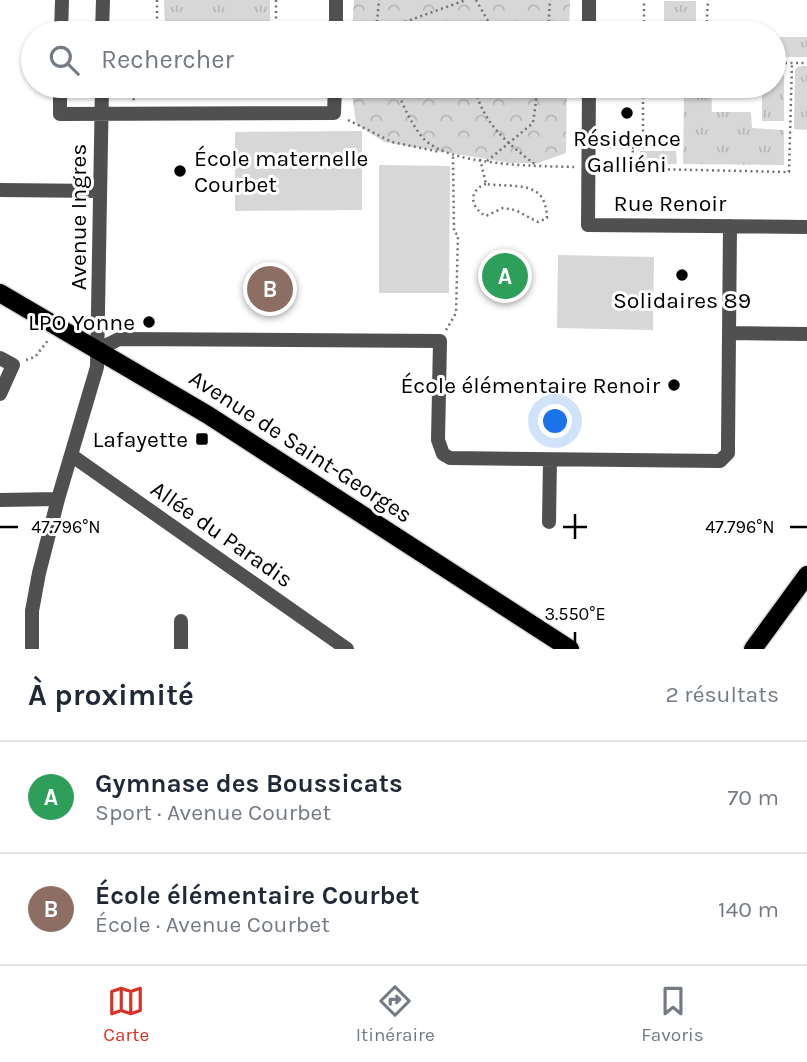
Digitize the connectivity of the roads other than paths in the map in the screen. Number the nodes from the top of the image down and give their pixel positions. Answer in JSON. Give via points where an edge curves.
{"nodes":[{"id":1,"x":62,"y":0,"type":"edge"},
{"id":2,"x":103,"y":0,"type":"edge"},
{"id":3,"x":336,"y":0,"type":"edge"},
{"id":4,"x":589,"y":0,"type":"edge"},
{"id":5,"x":61,"y":21,"type":"edge"},
{"id":6,"x":102,"y":21,"type":"edge"},
{"id":7,"x":336,"y":21,"type":"edge"},
{"id":8,"x":589,"y":21,"type":"edge"},
{"id":9,"x":60,"y":98,"type":"edge"},
{"id":10,"x":102,"y":98,"type":"edge"},
{"id":11,"x":335,"y":98,"type":"edge"},
{"id":12,"x":589,"y":98,"type":"edge"},
{"id":13,"x":101,"y":113,"type":"junction"},
{"id":14,"x":0,"y":190,"type":"edge"},
{"id":15,"x":100,"y":191,"type":"junction"},
{"id":16,"x":730,"y":226,"type":"junction"},
{"id":17,"x":807,"y":227,"type":"edge"},
{"id":18,"x":0,"y":293,"type":"edge"},
{"id":19,"x":729,"y":333,"type":"junction"},
{"id":20,"x":807,"y":334,"type":"edge"},
{"id":21,"x":99,"y":349,"type":"junction"},
{"id":22,"x":0,"y":358,"type":"edge"},
{"id":23,"x":0,"y":394,"type":"edge"},
{"id":24,"x":71,"y":455,"type":"junction"},
{"id":25,"x":550,"y":460,"type":"junction"},
{"id":26,"x":58,"y":499,"type":"junction"},
{"id":27,"x":0,"y":500,"type":"edge"},
{"id":28,"x":549,"y":522,"type":"dead end"},
{"id":29,"x":807,"y":575,"type":"edge"},
{"id":30,"x":181,"y":621,"type":"dead end"},
{"id":31,"x":32,"y":649,"type":"edge"},
{"id":32,"x":181,"y":649,"type":"edge"},
{"id":33,"x":347,"y":649,"type":"edge"},
{"id":34,"x":570,"y":649,"type":"edge"},
{"id":35,"x":752,"y":649,"type":"edge"}],
"edges":[{"from":1,"to":5,"type":"street"},
{"from":2,"to":6,"type":"street"},
{"from":3,"to":7,"type":"street"},
{"from":4,"to":8,"type":"street"},
{"from":9,"to":13,"type":"street","via":[[60,114]]},
{"from":10,"to":13,"type":"street","name":"Avenue Ingres"},
{"from":11,"to":13,"type":"street","via":[[334,113]]},
{"from":12,"to":16,"type":"street","name":"Rue Renoir","via":[[588,225]]},
{"from":13,"to":15,"type":"street","name":"Avenue Ingres"},
{"from":14,"to":15,"type":"street"},
{"from":15,"to":21,"type":"street","name":"Avenue Ingres"},
{"from":16,"to":17,"type":"street","name":"Rue Renoir"},
{"from":16,"to":19,"type":"street"},
{"from":18,"to":21,"type":"main road","name":"Avenue de Saint-Georges"},
{"from":19,"to":20,"type":"street"},
{"from":19,"to":25,"type":"street","via":[[725,458],[713,462]]},
{"from":21,"to":24,"type":"street","name":"Avenue Ingres"},
{"from":21,"to":25,"type":"street","via":[[120,339],[440,341],[438,440],[443,454],[458,459]]},
{"from":21,"to":34,"type":"main road","name":"Avenue de Saint-Georges"},
{"from":22,"to":23,"type":"street","via":[[13,365]]},
{"from":24,"to":26,"type":"street","name":"Avenue Ingres"},
{"from":24,"to":33,"type":"street","name":"Allée du Paradis"},
{"from":25,"to":28,"type":"street"},
{"from":26,"to":27,"type":"street"},
{"from":26,"to":31,"type":"street","name":"Avenue Ingres","via":[[32,611]]},
{"from":29,"to":35,"type":"main road"},
{"from":30,"to":32,"type":"street"}]}
